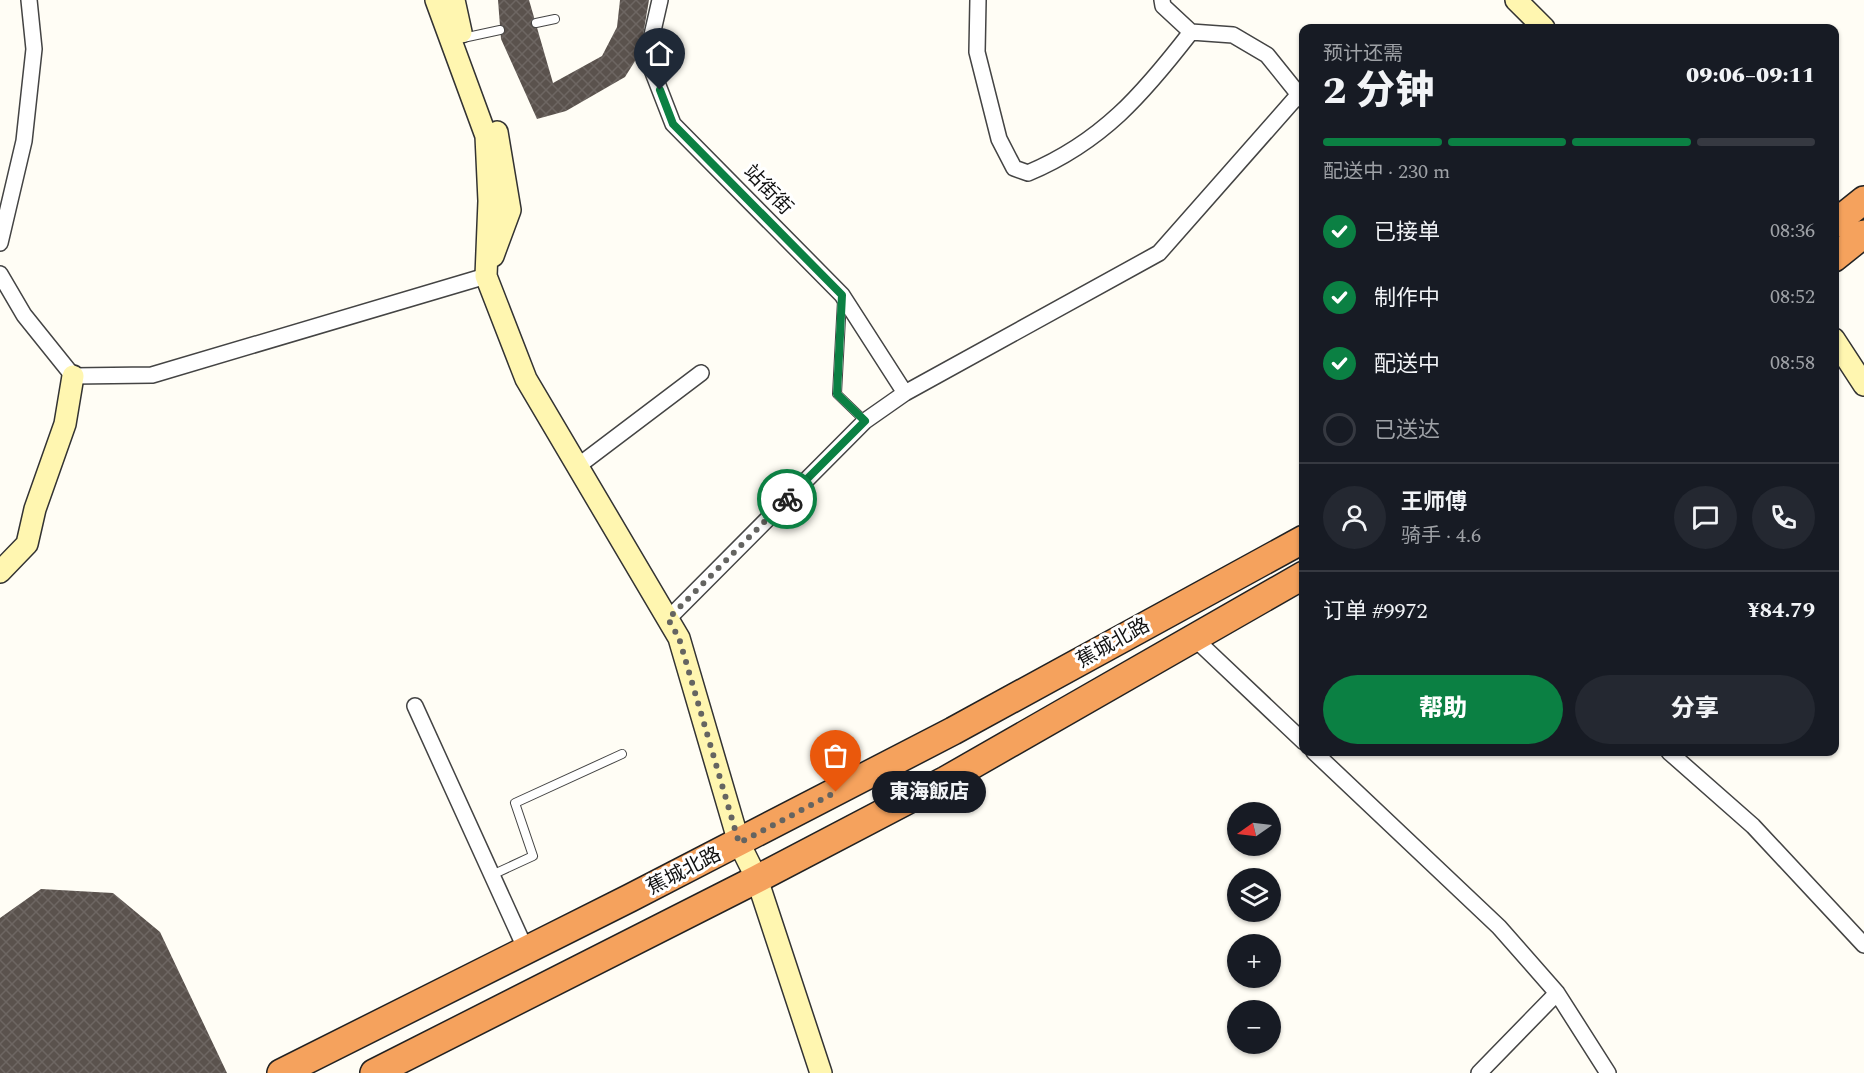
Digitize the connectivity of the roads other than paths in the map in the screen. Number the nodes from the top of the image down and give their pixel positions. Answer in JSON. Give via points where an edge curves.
{"nodes":[{"id":1,"x":29,"y":0,"type":"edge"},
{"id":2,"x":436,"y":0,"type":"edge"},
{"id":3,"x":454,"y":0,"type":"edge"},
{"id":4,"x":660,"y":0,"type":"edge"},
{"id":5,"x":978,"y":0,"type":"edge"},
{"id":6,"x":1162,"y":0,"type":"edge"},
{"id":7,"x":1516,"y":0,"type":"edge"},
{"id":8,"x":555,"y":19,"type":"dead end"},
{"id":9,"x":536,"y":23,"type":"dead end"},
{"id":10,"x":1540,"y":24,"type":"edge"},
{"id":11,"x":500,"y":30,"type":"dead end"},
{"id":12,"x":1191,"y":32,"type":"junction"},
{"id":13,"x":463,"y":38,"type":"junction"},
{"id":14,"x":1299,"y":93,"type":"edge"},
{"id":15,"x":1299,"y":100,"type":"edge"},
{"id":16,"x":1864,"y":200,"type":"edge"},
{"id":17,"x":1839,"y":220,"type":"edge"},
{"id":18,"x":1864,"y":234,"type":"edge"},
{"id":19,"x":0,"y":243,"type":"edge"},
{"id":20,"x":1839,"y":254,"type":"edge"},
{"id":21,"x":0,"y":274,"type":"edge"},
{"id":22,"x":486,"y":276,"type":"junction"},
{"id":23,"x":842,"y":295,"type":"junction"},
{"id":24,"x":1839,"y":347,"type":"edge"},
{"id":25,"x":701,"y":373,"type":"dead end"},
{"id":26,"x":73,"y":376,"type":"junction"},
{"id":27,"x":1864,"y":385,"type":"edge"},
{"id":28,"x":905,"y":393,"type":"junction"},
{"id":29,"x":865,"y":421,"type":"junction"},
{"id":30,"x":578,"y":466,"type":"junction"},
{"id":31,"x":1299,"y":541,"type":"edge"},
{"id":32,"x":0,"y":572,"type":"edge"},
{"id":33,"x":1299,"y":578,"type":"edge"},
{"id":34,"x":668,"y":619,"type":"junction"},
{"id":35,"x":1194,"y":638,"type":"junction"},
{"id":36,"x":415,"y":706,"type":"dead end"},
{"id":37,"x":1299,"y":737,"type":"edge"},
{"id":38,"x":622,"y":754,"type":"dead end"},
{"id":39,"x":1318,"y":756,"type":"edge"},
{"id":40,"x":1674,"y":756,"type":"edge"},
{"id":41,"x":739,"y":843,"type":"junction"},
{"id":42,"x":492,"y":875,"type":"junction"},
{"id":43,"x":757,"y":879,"type":"junction"},
{"id":44,"x":1864,"y":945,"type":"edge"},
{"id":45,"x":526,"y":950,"type":"junction"},
{"id":46,"x":1557,"y":993,"type":"junction"},
{"id":47,"x":281,"y":1073,"type":"edge"},
{"id":48,"x":374,"y":1073,"type":"edge"},
{"id":49,"x":821,"y":1073,"type":"edge"},
{"id":50,"x":1479,"y":1073,"type":"edge"},
{"id":51,"x":1608,"y":1073,"type":"edge"}],
"edges":[{"from":1,"to":19,"type":"street","via":[[34,49],[24,141]]},
{"from":2,"to":22,"type":"street","via":[[486,136]]},
{"from":3,"to":13,"type":"street"},
{"from":4,"to":23,"type":"street","name":"站街街","via":[[647,57],[673,124]]},
{"from":5,"to":12,"type":"street","via":[[977,52],[999,139],[1014,168],[1028,173],[1062,159],[1112,122],[1148,88]]},
{"from":6,"to":12,"type":"street","via":[[1163,6]]},
{"from":7,"to":10,"type":"street"},
{"from":8,"to":9,"type":"lane"},
{"from":11,"to":13,"type":"lane"},
{"from":12,"to":14,"type":"street","via":[[1233,35],[1267,55]]},
{"from":13,"to":22,"type":"street","via":[[496,130],[510,210]]},
{"from":15,"to":28,"type":"street","via":[[1159,253]]},
{"from":16,"to":17,"type":"highway"},
{"from":18,"to":20,"type":"highway"},
{"from":21,"to":26,"type":"street","via":[[24,315]]},
{"from":22,"to":26,"type":"street","via":[[152,375]]},
{"from":22,"to":30,"type":"street","via":[[526,379]]},
{"from":23,"to":28,"type":"street","name":"站街街"},
{"from":23,"to":29,"type":"lane","via":[[837,394]]},
{"from":24,"to":27,"type":"street"},
{"from":25,"to":30,"type":"street"},
{"from":26,"to":32,"type":"street","via":[[65,424],[27,544]]},
{"from":28,"to":29,"type":"street"},
{"from":29,"to":34,"type":"street"},
{"from":30,"to":34,"type":"street"},
{"from":31,"to":41,"type":"highway","name":"蕉城北路","via":[[954,731]]},
{"from":33,"to":35,"type":"highway","name":"蕉城北路"},
{"from":34,"to":41,"type":"street","via":[[679,638]]},
{"from":35,"to":37,"type":"street"},
{"from":35,"to":43,"type":"highway","name":"蕉城北路","via":[[946,780]]},
{"from":36,"to":42,"type":"street"},
{"from":38,"to":42,"type":"lane","via":[[515,803],[533,856]]},
{"from":39,"to":46,"type":"street","via":[[1499,927]]},
{"from":40,"to":44,"type":"street","via":[[1753,826]]},
{"from":41,"to":43,"type":"street"},
{"from":41,"to":45,"type":"highway","name":"蕉城北路"},
{"from":42,"to":45,"type":"street"},
{"from":43,"to":48,"type":"highway","name":"蕉城北路"},
{"from":43,"to":49,"type":"street"},
{"from":45,"to":47,"type":"highway","name":"蕉城北路"},
{"from":46,"to":50,"type":"street"},
{"from":46,"to":51,"type":"street"}]}
